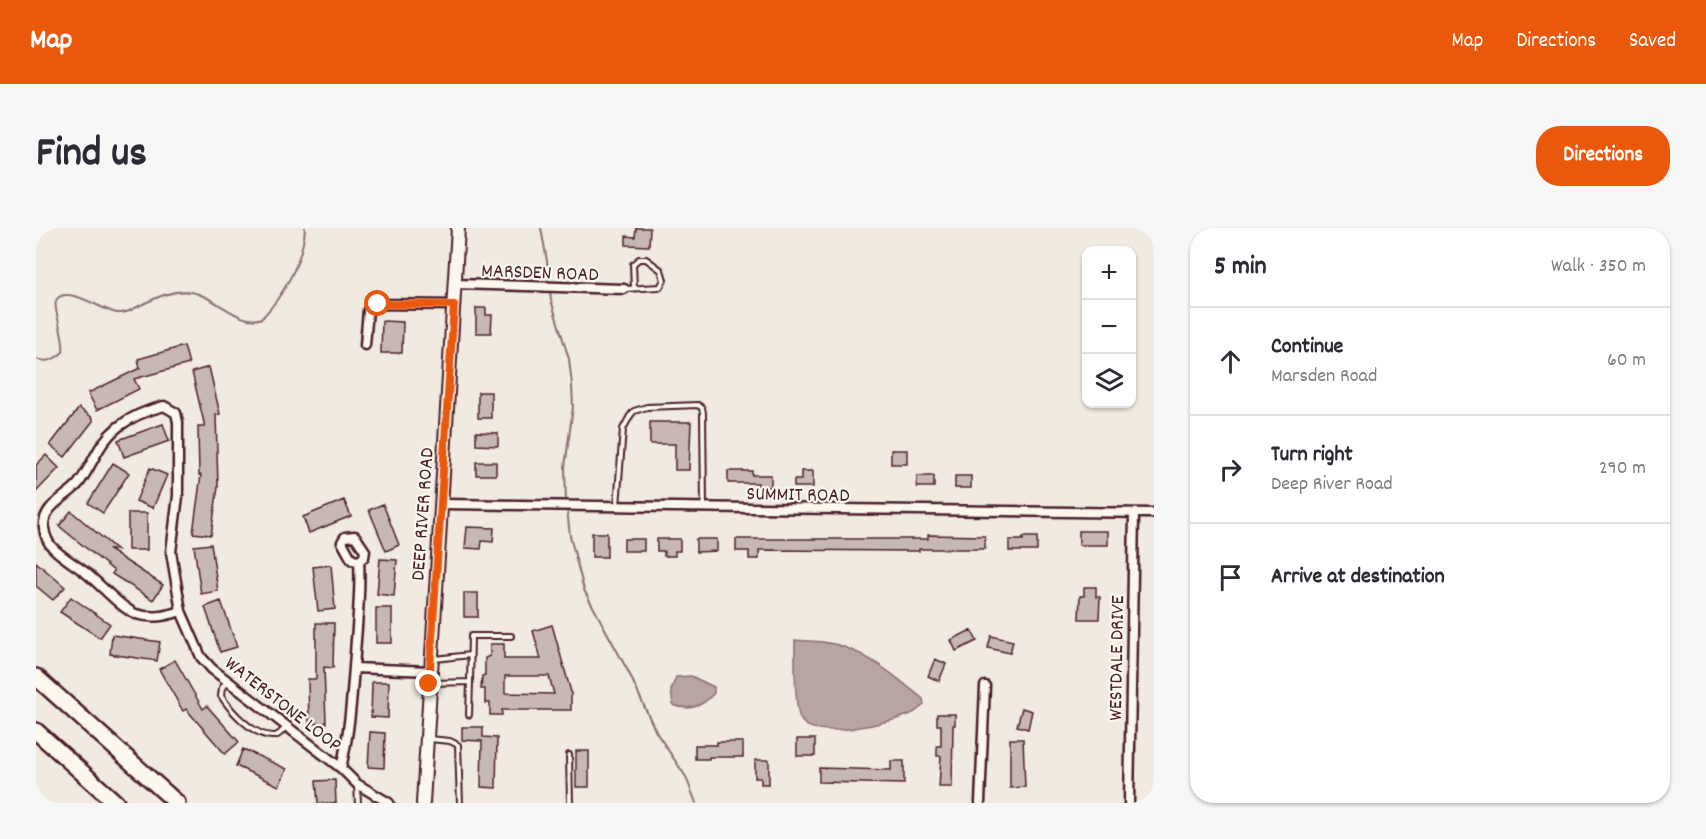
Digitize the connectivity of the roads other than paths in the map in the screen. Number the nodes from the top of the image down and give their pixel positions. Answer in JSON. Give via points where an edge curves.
{"nodes":[{"id":1,"x":458,"y":228,"type":"edge"},
{"id":2,"x":455,"y":284,"type":"junction"},
{"id":3,"x":634,"y":288,"type":"junction"},
{"id":4,"x":624,"y":289,"type":"joint"},
{"id":5,"x":454,"y":305,"type":"junction"},
{"id":6,"x":365,"y":345,"type":"dead end"},
{"id":7,"x":442,"y":504,"type":"junction"},
{"id":8,"x":617,"y":507,"type":"junction"},
{"id":9,"x":704,"y":508,"type":"junction"},
{"id":10,"x":1154,"y":513,"type":"edge"},
{"id":11,"x":1134,"y":514,"type":"junction"},
{"id":12,"x":359,"y":561,"type":"dead end"},
{"id":13,"x":181,"y":611,"type":"junction"},
{"id":14,"x":511,"y":636,"type":"dead end"},
{"id":15,"x":470,"y":655,"type":"junction"},
{"id":16,"x":430,"y":665,"type":"junction"},
{"id":17,"x":354,"y":668,"type":"junction"},
{"id":18,"x":36,"y":677,"type":"edge"},
{"id":19,"x":228,"y":681,"type":"junction"},
{"id":20,"x":470,"y":682,"type":"junction"},
{"id":21,"x":429,"y":684,"type":"junction"},
{"id":22,"x":984,"y":686,"type":"dead end"},
{"id":23,"x":469,"y":715,"type":"dead end"},
{"id":24,"x":287,"y":726,"type":"junction"},
{"id":25,"x":36,"y":731,"type":"edge"},
{"id":26,"x":426,"y":739,"type":"junction"},
{"id":27,"x":569,"y":755,"type":"dead end"},
{"id":28,"x":342,"y":768,"type":"junction"},
{"id":29,"x":357,"y":784,"type":"junction"},
{"id":30,"x":116,"y":803,"type":"edge"},
{"id":31,"x":177,"y":803,"type":"edge"},
{"id":32,"x":358,"y":803,"type":"edge"},
{"id":33,"x":389,"y":803,"type":"edge"},
{"id":34,"x":423,"y":803,"type":"edge"},
{"id":35,"x":460,"y":803,"type":"edge"},
{"id":36,"x":570,"y":803,"type":"edge"},
{"id":37,"x":980,"y":803,"type":"edge"},
{"id":38,"x":1130,"y":803,"type":"edge"}],
"edges":[{"from":1,"to":2,"type":"street","name":"DEEP RIVER ROAD"},
{"from":2,"to":4,"type":"street","name":"MARSDEN ROAD"},
{"from":2,"to":5,"type":"street","name":"DEEP RIVER ROAD"},
{"from":3,"to":3,"type":"lane","via":[[660,287],[664,280],[662,270],[639,259],[633,264]]},
{"from":3,"to":4,"type":"lane"},
{"from":5,"to":6,"type":"street","via":[[378,304],[368,310]]},
{"from":5,"to":7,"type":"street","name":"DEEP RIVER ROAD"},
{"from":7,"to":8,"type":"street","name":"SUMMIT ROAD"},
{"from":7,"to":16,"type":"street","name":"DEEP RIVER ROAD"},
{"from":8,"to":9,"type":"street","name":"SUMMIT ROAD"},
{"from":8,"to":9,"type":"lane","via":[[623,429],[630,416],[647,406],[698,405],[704,413]]},
{"from":9,"to":11,"type":"street","name":"SUMMIT ROAD"},
{"from":10,"to":11,"type":"street","name":"SUMMIT ROAD"},
{"from":11,"to":38,"type":"street","name":"WESTDALE DRIVE"},
{"from":12,"to":17,"type":"street"},
{"from":13,"to":13,"type":"street","name":"WATERSTONE LOOP","via":[[171,552],[178,496],[178,422],[176,413],[164,406],[140,413],[118,427],[99,447],[77,485],[51,507],[44,527],[46,540],[54,549],[133,613],[162,617]]},
{"from":13,"to":19,"type":"street","name":"WATERSTONE LOOP","via":[[201,657]]},
{"from":14,"to":15,"type":"lane","via":[[471,636]]},
{"from":15,"to":16,"type":"lane"},
{"from":15,"to":20,"type":"lane"},
{"from":16,"to":17,"type":"street"},
{"from":16,"to":21,"type":"street","name":"DEEP RIVER ROAD"},
{"from":17,"to":28,"type":"street"},
{"from":18,"to":31,"type":"highway"},
{"from":19,"to":24,"type":"street","name":"WATERSTONE LOOP"},
{"from":19,"to":24,"type":"lane","via":[[221,696],[240,719],[274,736]]},
{"from":20,"to":21,"type":"lane"},
{"from":20,"to":23,"type":"lane"},
{"from":21,"to":26,"type":"street","name":"DEEP RIVER ROAD"},
{"from":22,"to":37,"type":"street"},
{"from":24,"to":28,"type":"street","name":"WATERSTONE LOOP"},
{"from":25,"to":30,"type":"highway"},
{"from":26,"to":34,"type":"street","name":"DEEP RIVER ROAD"},
{"from":26,"to":35,"type":"lane","via":[[458,745]]},
{"from":27,"to":36,"type":"lane"},
{"from":28,"to":29,"type":"street","name":"WATERSTONE LOOP"},
{"from":29,"to":32,"type":"lane"},
{"from":29,"to":33,"type":"street","name":"WATERSTONE LOOP"}]}
